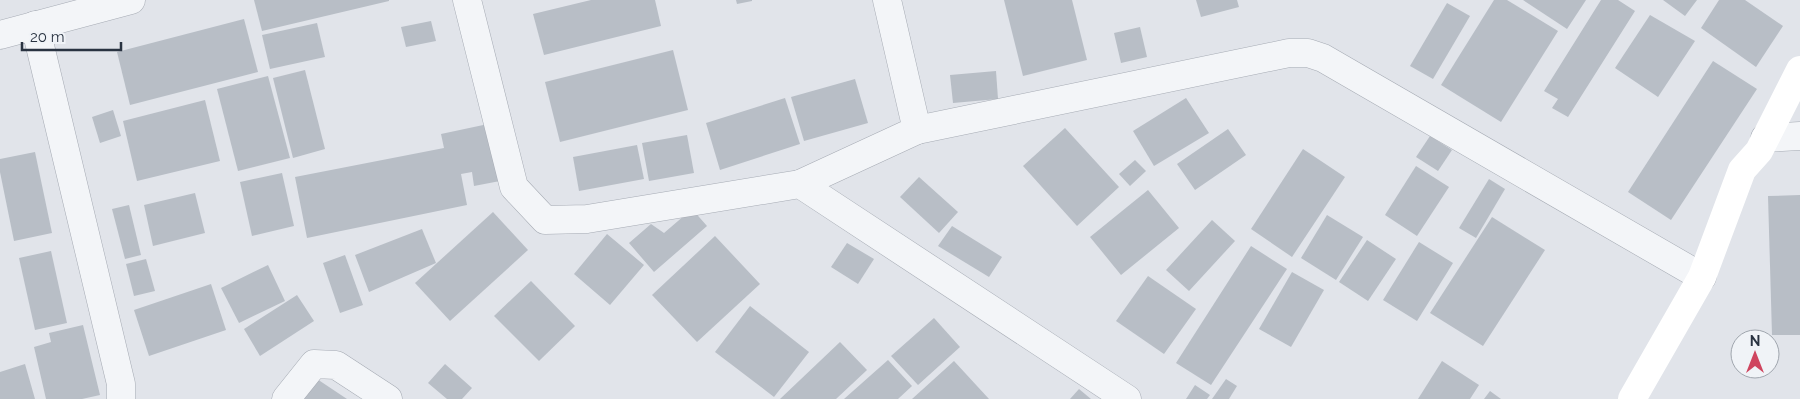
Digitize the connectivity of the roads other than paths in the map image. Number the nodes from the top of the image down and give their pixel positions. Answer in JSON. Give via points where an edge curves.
{"nodes":[{"id":1,"x":131,"y":0,"type":"edge"},
{"id":2,"x":468,"y":0,"type":"edge"},
{"id":3,"x":887,"y":0,"type":"edge"},
{"id":4,"x":35,"y":26,"type":"junction"},
{"id":5,"x":0,"y":35,"type":"edge"},
{"id":6,"x":1800,"y":70,"type":"edge"},
{"id":7,"x":917,"y":130,"type":"junction"},
{"id":8,"x":1800,"y":136,"type":"edge"},
{"id":9,"x":1765,"y":138,"type":"junction"},
{"id":10,"x":800,"y":184,"type":"junction"},
{"id":11,"x":1702,"y":277,"type":"junction"},
{"id":12,"x":121,"y":399,"type":"edge"},
{"id":13,"x":286,"y":399,"type":"edge"},
{"id":14,"x":388,"y":399,"type":"edge"},
{"id":15,"x":1127,"y":399,"type":"edge"},
{"id":16,"x":1632,"y":399,"type":"edge"}],
"edges":[{"from":1,"to":4,"type":"street"},
{"from":2,"to":10,"type":"street","via":[[514,187],[546,220],[587,219]]},
{"from":3,"to":7,"type":"street"},
{"from":4,"to":5,"type":"street"},
{"from":4,"to":12,"type":"street","via":[[121,384]]},
{"from":6,"to":9,"type":"street"},
{"from":7,"to":10,"type":"street"},
{"from":7,"to":11,"type":"street","via":[[1289,53],[1308,53],[1323,58]]},
{"from":8,"to":9,"type":"street"},
{"from":9,"to":11,"type":"street","via":[[1742,170]]},
{"from":10,"to":15,"type":"street"},
{"from":11,"to":16,"type":"street"},
{"from":13,"to":14,"type":"street","via":[[314,364],[336,365]]}]}
